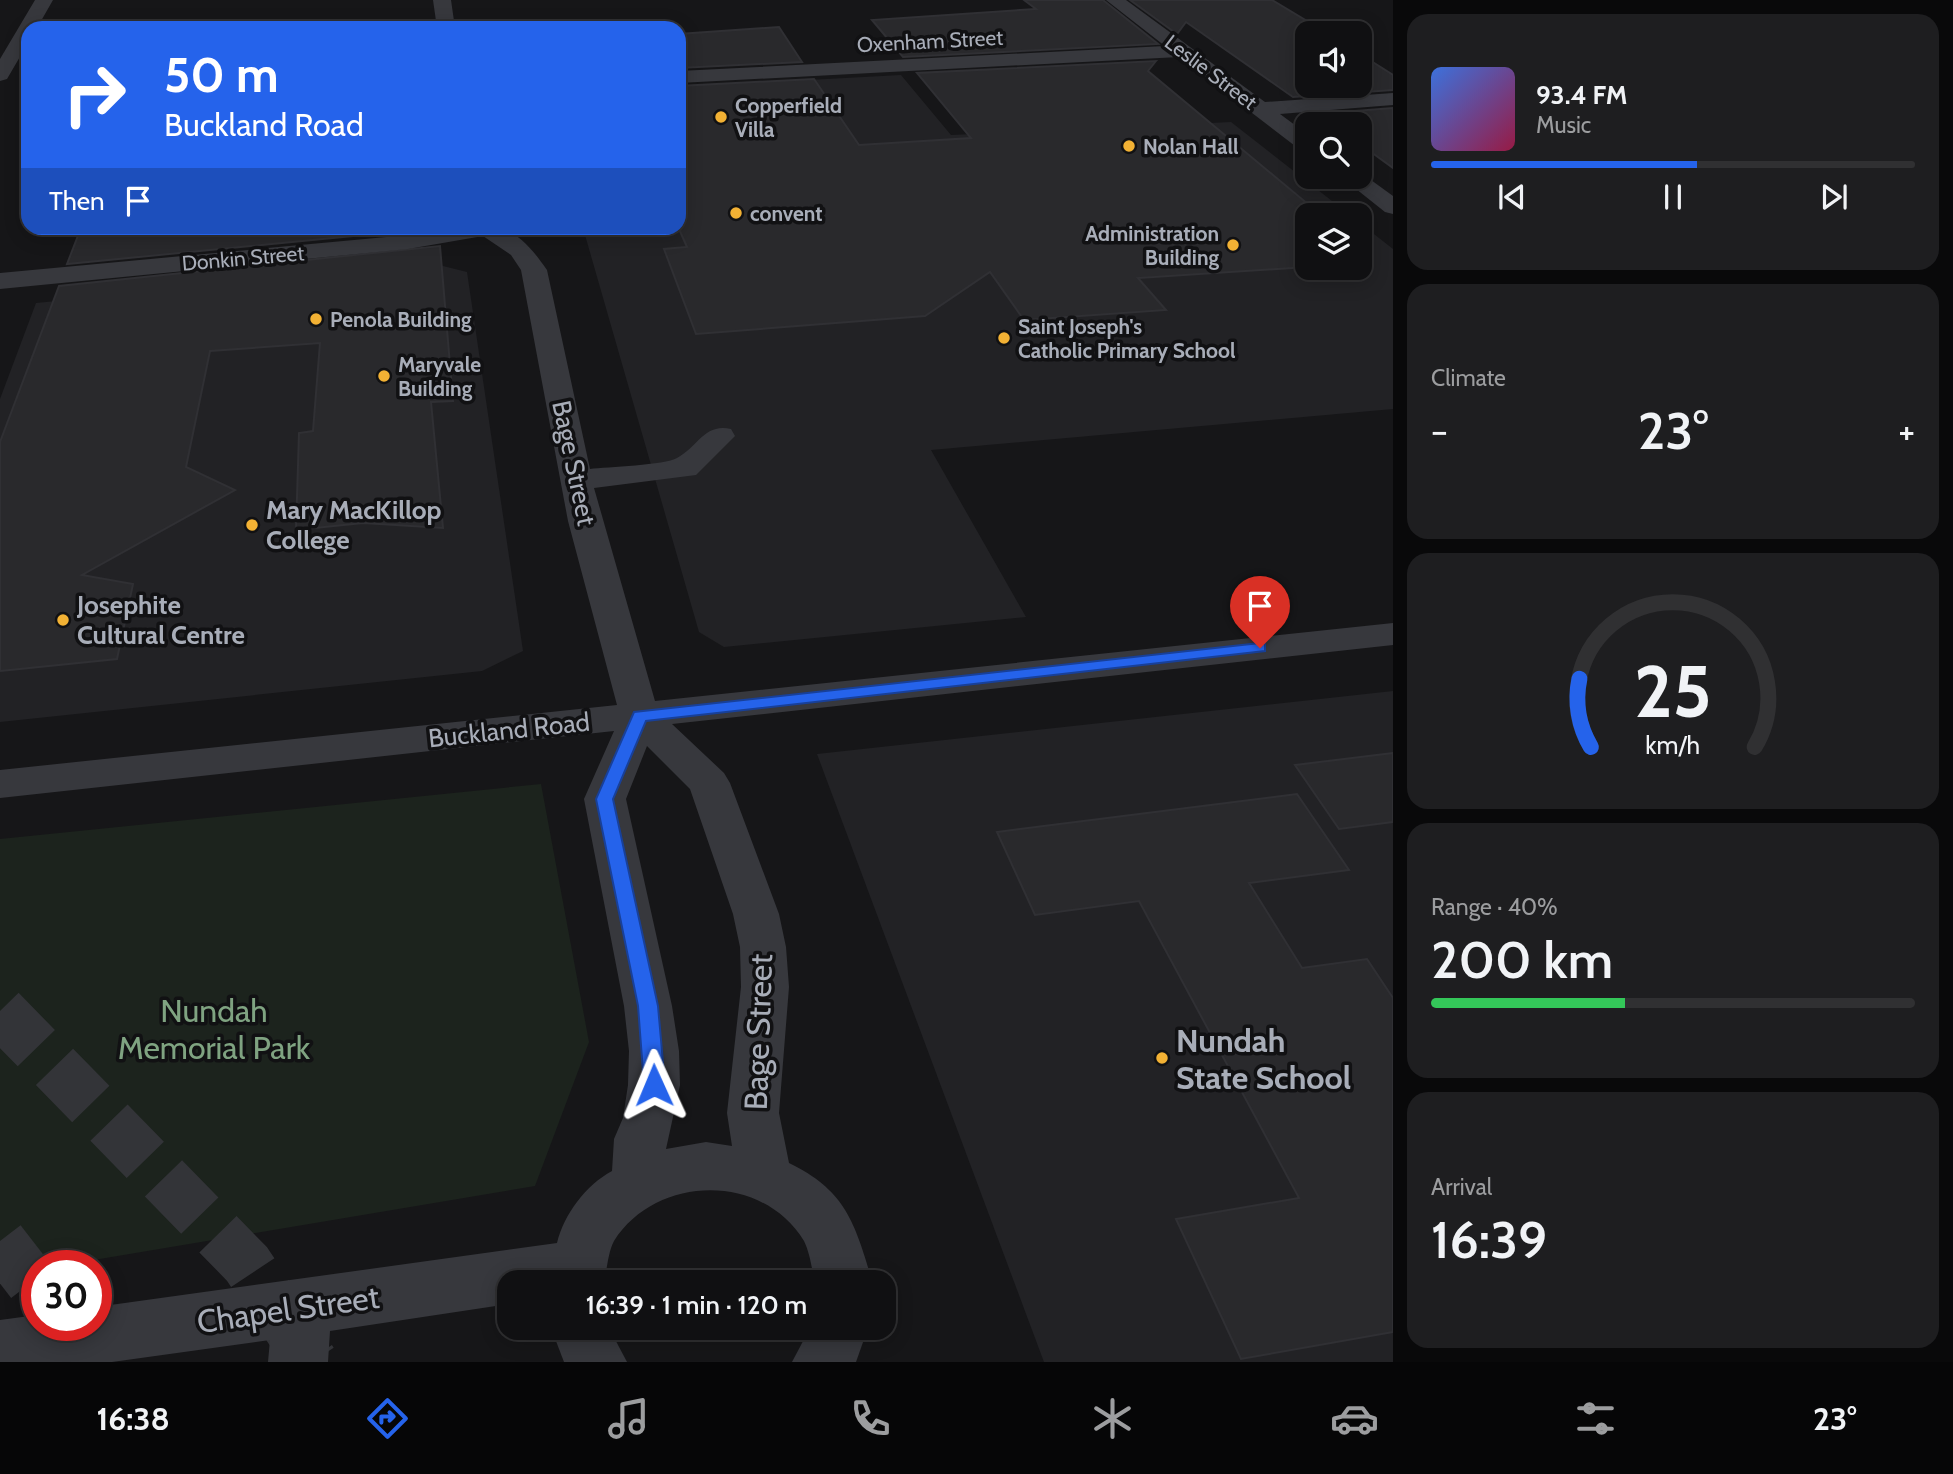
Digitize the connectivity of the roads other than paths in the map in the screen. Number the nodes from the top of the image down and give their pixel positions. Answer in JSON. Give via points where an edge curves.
{"nodes":[{"id":1,"x":44,"y":0,"type":"edge"},
{"id":2,"x":442,"y":0,"type":"edge"},
{"id":3,"x":1115,"y":0,"type":"edge"},
{"id":4,"x":32,"y":21,"type":"edge"},
{"id":5,"x":445,"y":21,"type":"edge"},
{"id":6,"x":21,"y":39,"type":"edge"},
{"id":7,"x":1176,"y":45,"type":"junction"},
{"id":8,"x":686,"y":65,"type":"edge"},
{"id":9,"x":0,"y":75,"type":"edge"},
{"id":10,"x":686,"y":77,"type":"edge"},
{"id":11,"x":1393,"y":99,"type":"edge"},
{"id":12,"x":1260,"y":109,"type":"junction"},
{"id":13,"x":1295,"y":135,"type":"edge"},
{"id":14,"x":1368,"y":189,"type":"edge"},
{"id":15,"x":1393,"y":207,"type":"edge"},
{"id":16,"x":447,"y":235,"type":"edge"},
{"id":17,"x":497,"y":235,"type":"edge"},
{"id":18,"x":0,"y":281,"type":"edge"},
{"id":19,"x":720,"y":436,"type":"dead end"},
{"id":20,"x":577,"y":480,"type":"junction"},
{"id":21,"x":1393,"y":634,"type":"edge"},
{"id":22,"x":640,"y":716,"type":"junction"},
{"id":23,"x":0,"y":783,"type":"edge"},
{"id":24,"x":764,"y":1174,"type":"junction"},
{"id":25,"x":639,"y":1181,"type":"junction"},
{"id":26,"x":577,"y":1270,"type":"edge"},
{"id":27,"x":843,"y":1270,"type":"edge"},
{"id":28,"x":497,"y":1284,"type":"edge"},
{"id":29,"x":303,"y":1306,"type":"junction"},
{"id":30,"x":585,"y":1340,"type":"edge"},
{"id":31,"x":0,"y":1349,"type":"edge"},
{"id":32,"x":298,"y":1362,"type":"edge"},
{"id":33,"x":597,"y":1362,"type":"edge"}],
"edges":[{"from":1,"to":4,"type":"street"},
{"from":2,"to":5,"type":"street"},
{"from":3,"to":7,"type":"street","name":"Leslie Street"},
{"from":6,"to":9,"type":"street"},
{"from":7,"to":8,"type":"street","name":"Oxenham Street"},
{"from":7,"to":10,"type":"street","name":"Oxenham Street"},
{"from":7,"to":12,"type":"street","name":"Leslie Street"},
{"from":11,"to":12,"type":"street"},
{"from":12,"to":13,"type":"street","name":"Leslie Street"},
{"from":14,"to":15,"type":"street"},
{"from":16,"to":18,"type":"street","name":"Donkin Street"},
{"from":17,"to":20,"type":"street","name":"Bage Street","via":[[520,250],[534,270]]},
{"from":19,"to":20,"type":"street","via":[[685,468]]},
{"from":20,"to":22,"type":"street","name":"Bage Street","via":[[584,521]]},
{"from":21,"to":22,"type":"street","name":"Buckland Road"},
{"from":22,"to":23,"type":"street","name":"Buckland Road"},
{"from":22,"to":24,"type":"street","name":"Bage Street","via":[[709,783],[756,914],[765,987],[753,1113]]},
{"from":22,"to":25,"type":"street","via":[[605,799],[654,1051],[654,1085],[640,1139]]},
{"from":24,"to":25,"type":"street","via":[[723,1163],[680,1166]]},
{"from":24,"to":27,"type":"street","via":[[800,1196],[828,1226]]},
{"from":25,"to":26,"type":"street","via":[[602,1213],[588,1233]]},
{"from":28,"to":29,"type":"street","name":"Chapel Street"},
{"from":29,"to":31,"type":"street","name":"Chapel Street"},
{"from":29,"to":32,"type":"street"},
{"from":30,"to":33,"type":"street"}]}
